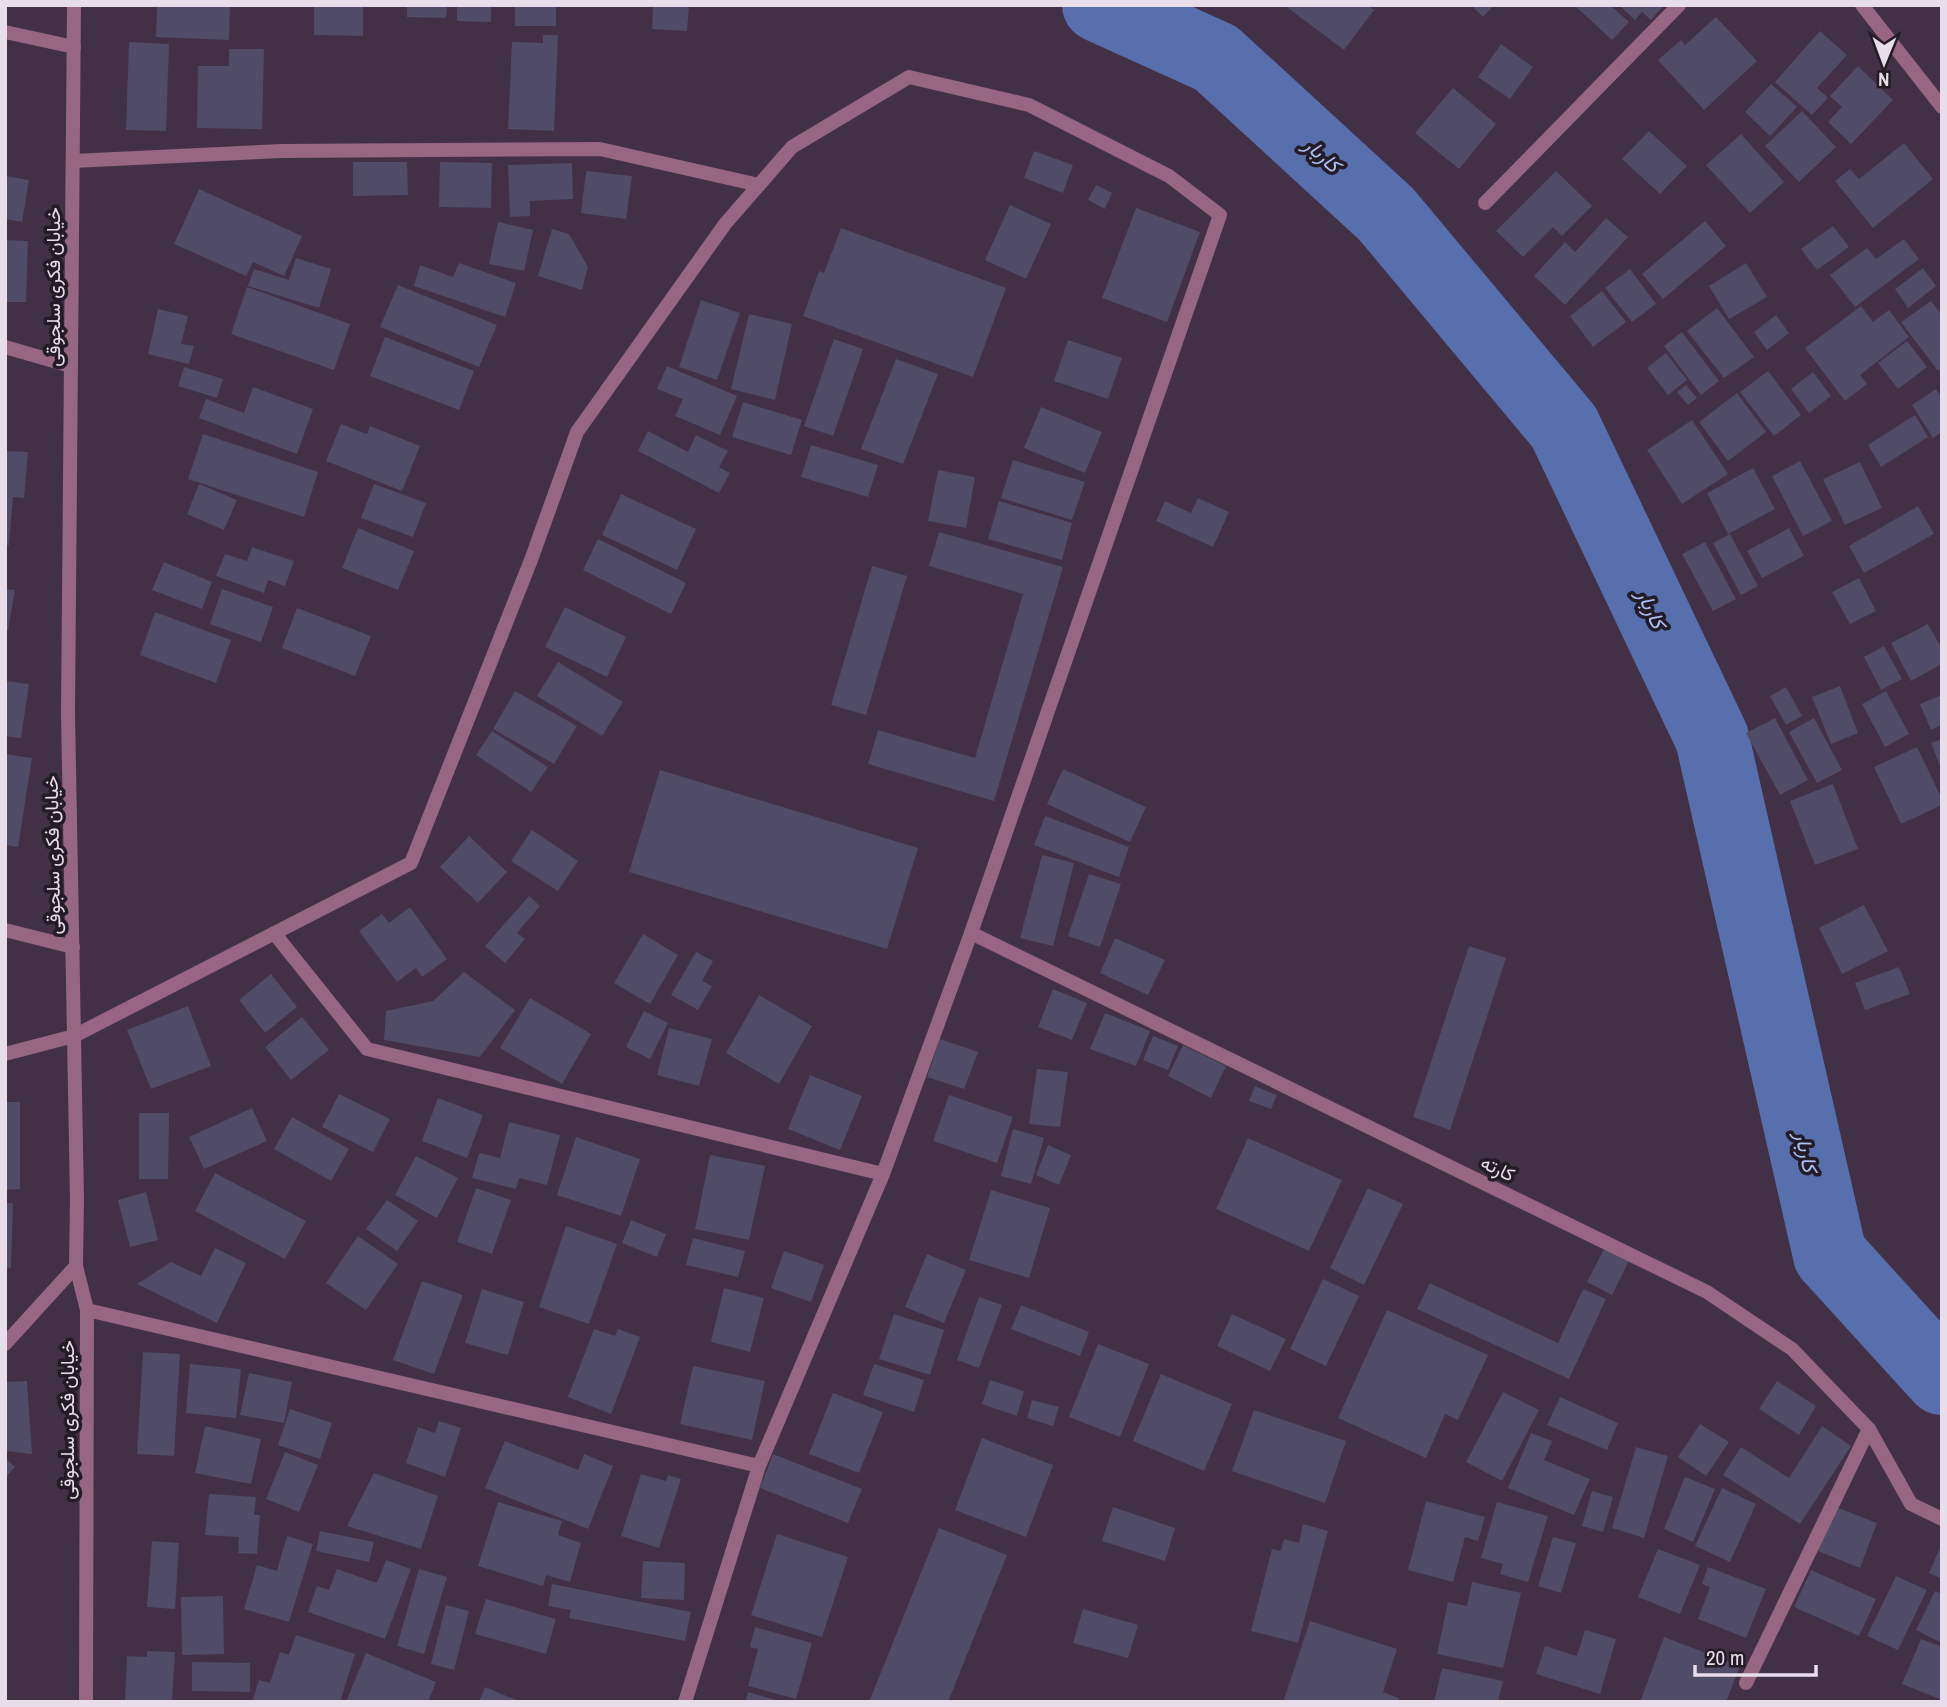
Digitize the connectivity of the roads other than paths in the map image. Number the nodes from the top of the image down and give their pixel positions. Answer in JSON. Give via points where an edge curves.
{"nodes":[{"id":1,"x":74,"y":5,"type":"edge"},
{"id":2,"x":1679,"y":5,"type":"edge"},
{"id":3,"x":1862,"y":5,"type":"edge"},
{"id":4,"x":5,"y":32,"type":"edge"},
{"id":5,"x":74,"y":47,"type":"junction"},
{"id":6,"x":1942,"y":107,"type":"edge"},
{"id":7,"x":73,"y":161,"type":"junction"},
{"id":8,"x":759,"y":185,"type":"junction"},
{"id":9,"x":1485,"y":203,"type":"dead end"},
{"id":10,"x":5,"y":347,"type":"edge"},
{"id":11,"x":72,"y":366,"type":"junction"},
{"id":12,"x":5,"y":930,"type":"edge"},
{"id":13,"x":274,"y":933,"type":"junction"},
{"id":14,"x":971,"y":933,"type":"junction"},
{"id":15,"x":72,"y":947,"type":"junction"},
{"id":16,"x":74,"y":1036,"type":"junction"},
{"id":17,"x":5,"y":1054,"type":"edge"},
{"id":18,"x":883,"y":1174,"type":"junction"},
{"id":19,"x":76,"y":1266,"type":"junction"},
{"id":20,"x":87,"y":1310,"type":"junction"},
{"id":21,"x":5,"y":1344,"type":"edge"},
{"id":22,"x":1869,"y":1429,"type":"junction"},
{"id":23,"x":759,"y":1466,"type":"junction"},
{"id":24,"x":1942,"y":1520,"type":"edge"},
{"id":25,"x":1746,"y":1683,"type":"dead end"},
{"id":26,"x":86,"y":1702,"type":"edge"},
{"id":27,"x":685,"y":1702,"type":"edge"}],
"edges":[{"from":1,"to":5,"type":"street","name":"خیابان فکری سلجوقی"},
{"from":2,"to":9,"type":"street"},
{"from":3,"to":6,"type":"street"},
{"from":4,"to":5,"type":"street"},
{"from":5,"to":7,"type":"street","name":"خیابان فکری سلجوقی"},
{"from":7,"to":8,"type":"street","via":[[281,151],[600,149]]},
{"from":7,"to":11,"type":"street","name":"خیابان فکری سلجوقی"},
{"from":8,"to":13,"type":"street","via":[[725,224],[578,432],[411,863]]},
{"from":8,"to":14,"type":"street","via":[[792,147],[909,78],[1029,105],[1169,176],[1220,215]]},
{"from":10,"to":11,"type":"street"},
{"from":11,"to":15,"type":"street","name":"خیابان فکری سلجوقی","via":[[68,713]]},
{"from":12,"to":15,"type":"street"},
{"from":13,"to":16,"type":"street"},
{"from":13,"to":18,"type":"street","via":[[367,1049]]},
{"from":14,"to":18,"type":"street"},
{"from":14,"to":22,"type":"street","name":"کارته","via":[[1707,1292],[1792,1349]]},
{"from":15,"to":16,"type":"street","name":"خیابان فکری سلجوقی"},
{"from":16,"to":17,"type":"street"},
{"from":16,"to":19,"type":"street","name":"خیابان فکری سلجوقی"},
{"from":18,"to":23,"type":"street"},
{"from":19,"to":20,"type":"street","name":"خیابان فکری سلجوقی"},
{"from":19,"to":21,"type":"street"},
{"from":20,"to":23,"type":"street"},
{"from":20,"to":26,"type":"street","name":"خیابان فکری سلجوقی"},
{"from":22,"to":24,"type":"street","name":"کارته","via":[[1911,1504]]},
{"from":22,"to":25,"type":"street"},
{"from":23,"to":27,"type":"street"}]}
